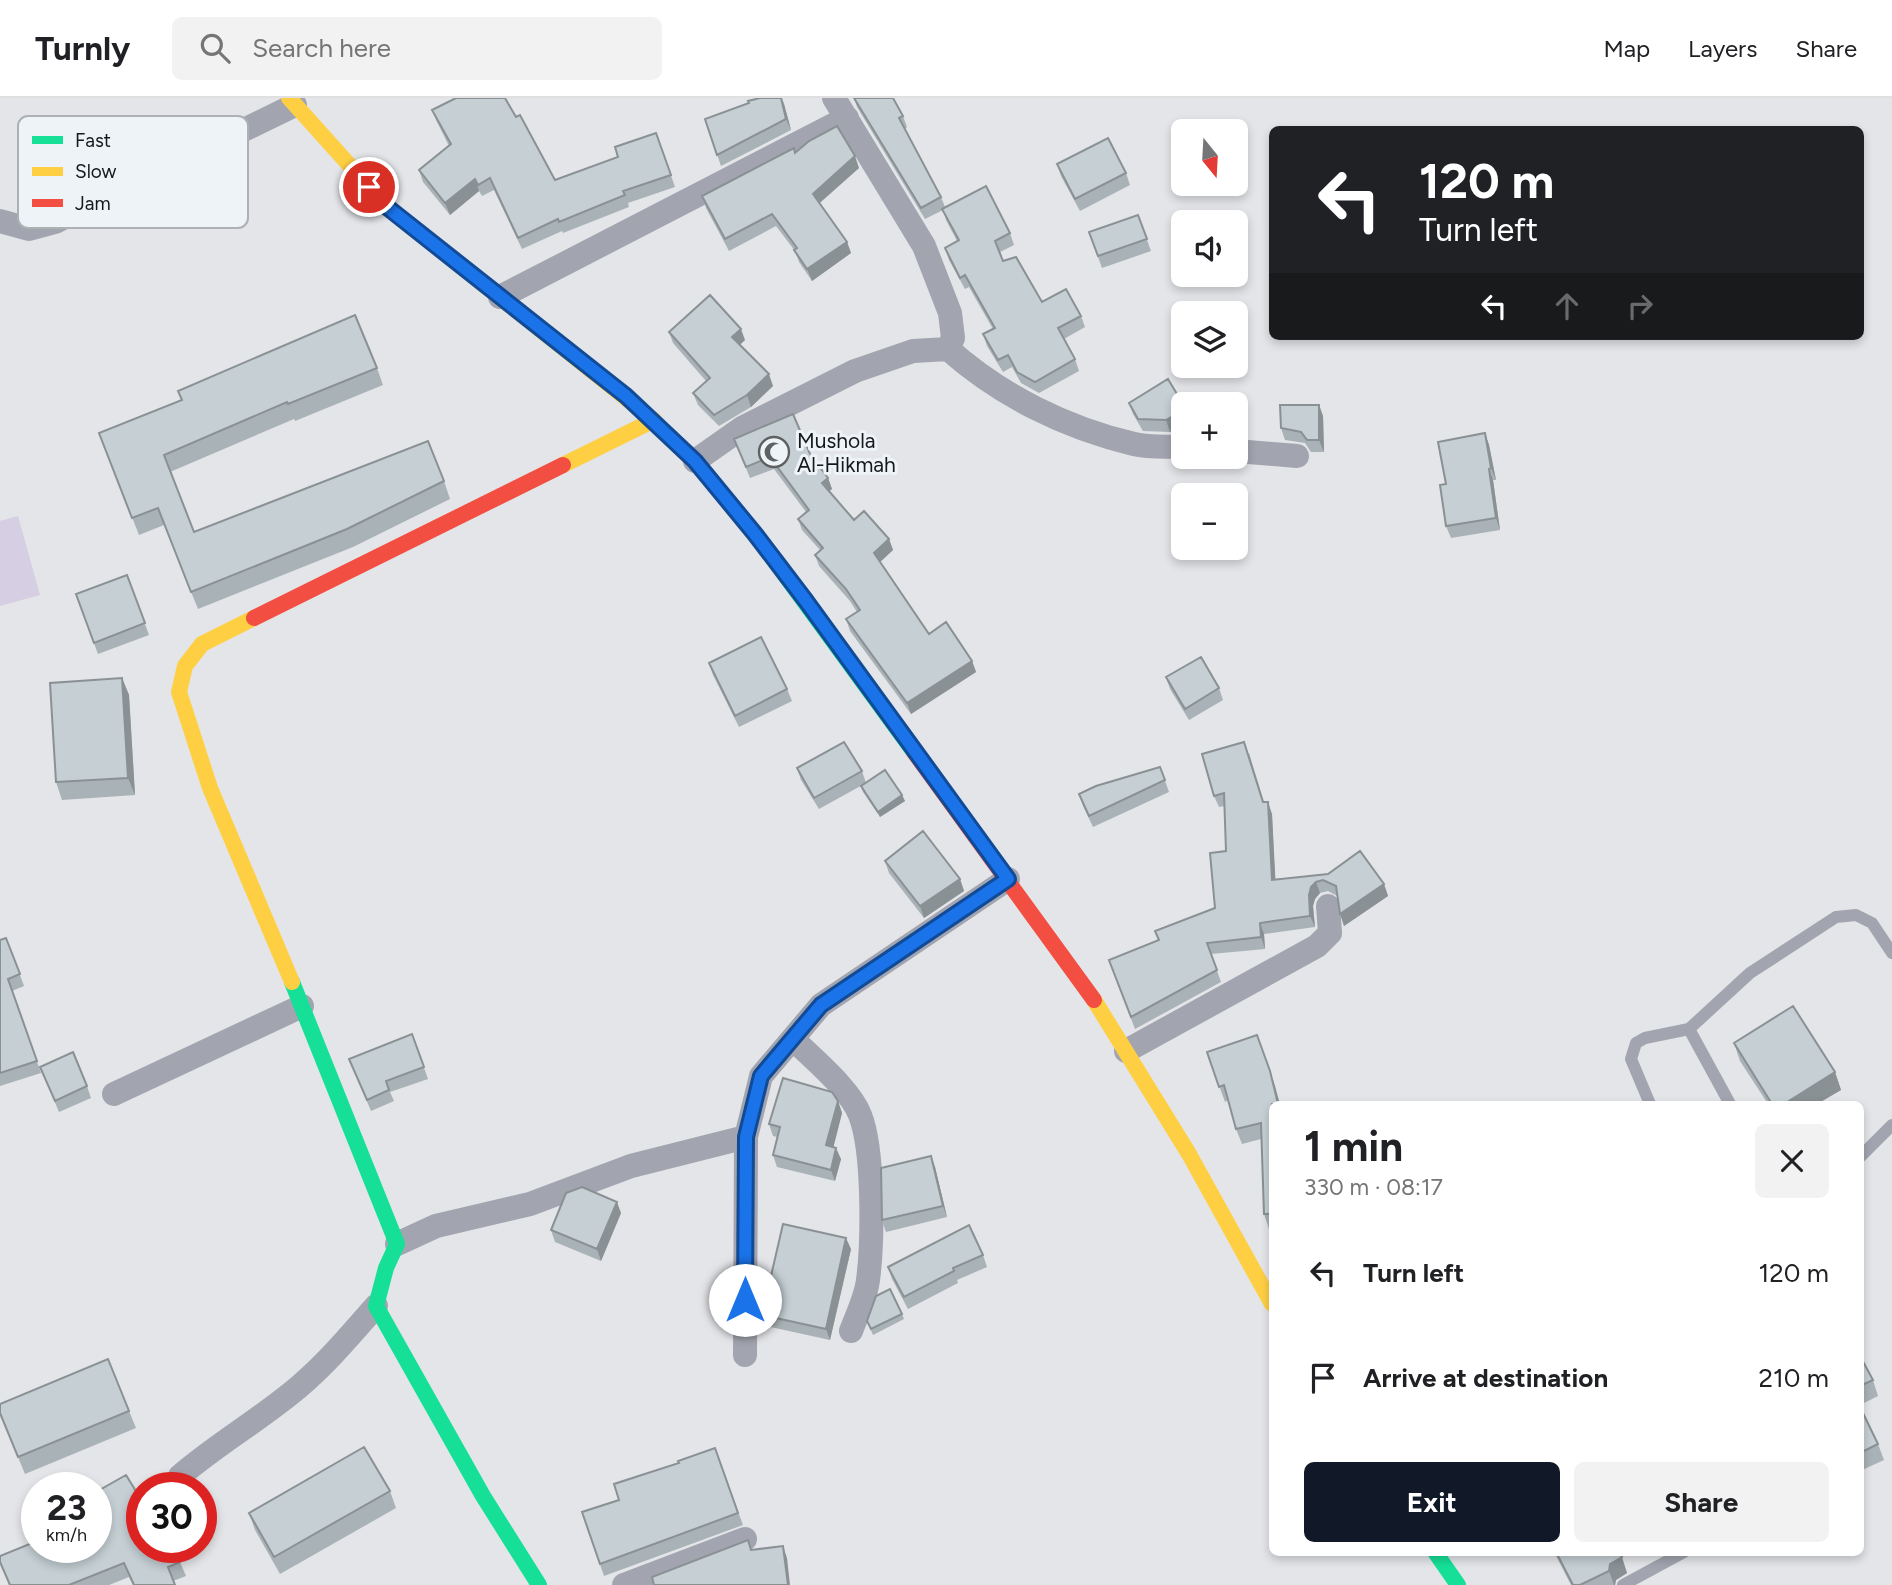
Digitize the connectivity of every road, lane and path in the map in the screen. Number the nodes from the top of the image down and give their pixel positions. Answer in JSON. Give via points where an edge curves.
{"nodes":[{"id":1,"x":292,"y":100,"type":"edge"},
{"id":2,"x":841,"y":108,"type":"edge"},
{"id":3,"x":248,"y":123,"type":"edge"},
{"id":4,"x":0,"y":220,"type":"edge"},
{"id":5,"x":18,"y":225,"type":"edge"},
{"id":6,"x":500,"y":297,"type":"junction"},
{"id":7,"x":948,"y":349,"type":"junction"},
{"id":8,"x":654,"y":420,"type":"junction"},
{"id":9,"x":1171,"y":446,"type":"edge"},
{"id":10,"x":1248,"y":452,"type":"edge"},
{"id":11,"x":1297,"y":456,"type":"dead end"},
{"id":12,"x":695,"y":461,"type":"junction"},
{"id":13,"x":1008,"y":879,"type":"junction"},
{"id":14,"x":1328,"y":906,"type":"dead end"},
{"id":15,"x":1892,"y":953,"type":"edge"},
{"id":16,"x":302,"y":1006,"type":"junction"},
{"id":17,"x":1689,"y":1029,"type":"junction"},
{"id":18,"x":793,"y":1039,"type":"junction"},
{"id":19,"x":1126,"y":1051,"type":"junction"},
{"id":20,"x":114,"y":1094,"type":"dead end"},
{"id":21,"x":1649,"y":1101,"type":"edge"},
{"id":22,"x":1728,"y":1101,"type":"edge"},
{"id":23,"x":1892,"y":1125,"type":"edge"},
{"id":24,"x":746,"y":1137,"type":"junction"},
{"id":25,"x":1864,"y":1153,"type":"edge"},
{"id":26,"x":397,"y":1244,"type":"junction"},
{"id":27,"x":1269,"y":1299,"type":"edge"},
{"id":28,"x":376,"y":1306,"type":"junction"},
{"id":29,"x":851,"y":1331,"type":"dead end"},
{"id":30,"x":745,"y":1355,"type":"dead end"},
{"id":31,"x":185,"y":1472,"type":"edge"},
{"id":32,"x":745,"y":1539,"type":"edge"},
{"id":33,"x":1438,"y":1556,"type":"edge"},
{"id":34,"x":1677,"y":1556,"type":"edge"},
{"id":35,"x":540,"y":1585,"type":"edge"},
{"id":36,"x":624,"y":1585,"type":"edge"},
{"id":37,"x":1458,"y":1585,"type":"edge"},
{"id":38,"x":1623,"y":1585,"type":"edge"}],
"edges":[{"from":1,"to":3,"type":"street"},
{"from":1,"to":6,"type":"street","via":[[387,207]]},
{"from":2,"to":6,"type":"street"},
{"from":2,"to":7,"type":"street","via":[[923,246],[950,313],[953,338]]},
{"from":4,"to":5,"type":"street"},
{"from":6,"to":8,"type":"street"},
{"from":7,"to":9,"type":"street","via":[[974,373],[1036,410],[1136,445]]},
{"from":7,"to":12,"type":"street","via":[[913,351],[855,371],[742,428]]},
{"from":8,"to":12,"type":"street"},
{"from":8,"to":16,"type":"street","via":[[202,644],[185,666],[179,692],[210,788]]},
{"from":10,"to":11,"type":"street"},
{"from":12,"to":13,"type":"street","via":[[806,601]]},
{"from":13,"to":18,"type":"street","via":[[821,1005]]},
{"from":13,"to":19,"type":"street"},
{"from":14,"to":19,"type":"street","via":[[1330,933],[1317,946]]},
{"from":15,"to":17,"type":"lane","via":[[1872,923],[1856,915],[1836,917],[1750,973]]},
{"from":16,"to":20,"type":"street"},
{"from":16,"to":26,"type":"street"},
{"from":17,"to":21,"type":"lane","via":[[1636,1043],[1631,1059]]},
{"from":17,"to":22,"type":"lane"},
{"from":18,"to":24,"type":"street","via":[[761,1076]]},
{"from":18,"to":29,"type":"street","via":[[836,1080],[860,1113],[868,1142],[868,1282]]},
{"from":19,"to":27,"type":"street"},
{"from":23,"to":25,"type":"lane"},
{"from":24,"to":26,"type":"street","via":[[631,1166],[530,1204],[436,1226]]},
{"from":24,"to":30,"type":"street"},
{"from":26,"to":28,"type":"street"},
{"from":28,"to":31,"type":"street","via":[[302,1384]]},
{"from":28,"to":35,"type":"street","via":[[483,1496]]},
{"from":32,"to":36,"type":"street"},
{"from":33,"to":37,"type":"street"},
{"from":34,"to":38,"type":"lane"}]}
